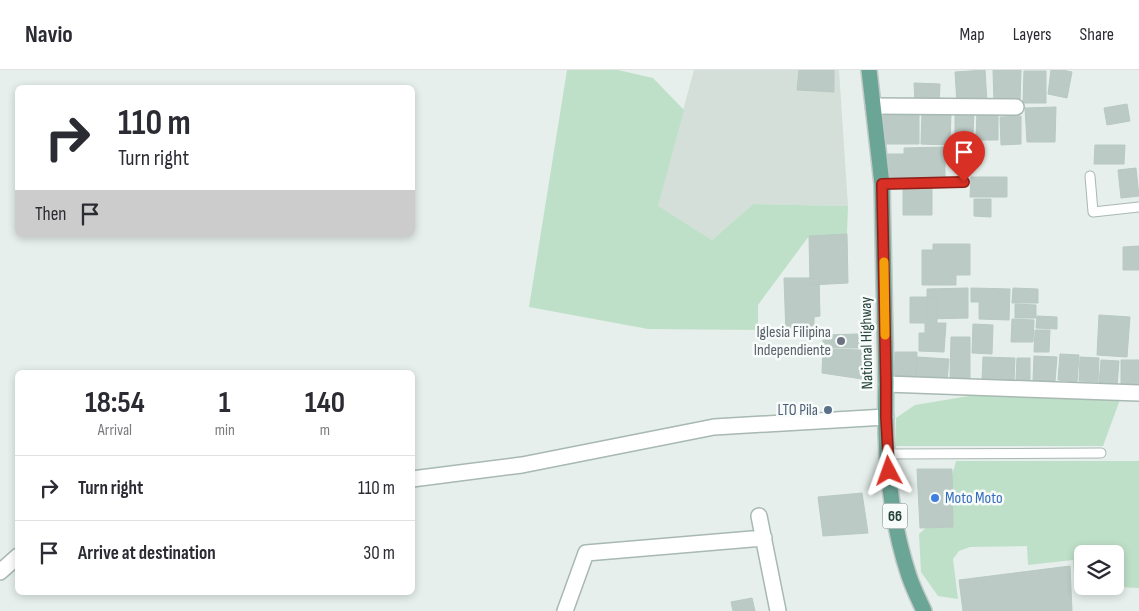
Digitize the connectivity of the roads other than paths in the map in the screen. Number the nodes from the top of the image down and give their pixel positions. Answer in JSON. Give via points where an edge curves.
{"nodes":[{"id":1,"x":869,"y":70,"type":"edge"},
{"id":2,"x":873,"y":106,"type":"junction"},
{"id":3,"x":1016,"y":107,"type":"dead end"},
{"id":4,"x":1090,"y":176,"type":"dead end"},
{"id":5,"x":964,"y":182,"type":"dead end"},
{"id":6,"x":882,"y":184,"type":"junction"},
{"id":7,"x":1139,"y":207,"type":"edge"},
{"id":8,"x":886,"y":384,"type":"junction"},
{"id":9,"x":1139,"y":393,"type":"edge"},
{"id":10,"x":886,"y":417,"type":"junction"},
{"id":11,"x":1101,"y":453,"type":"dead end"},
{"id":12,"x":887,"y":454,"type":"junction"},
{"id":13,"x":415,"y":479,"type":"edge"},
{"id":14,"x":759,"y":516,"type":"dead end"},
{"id":15,"x":764,"y":538,"type":"junction"},
{"id":16,"x":15,"y":559,"type":"edge"},
{"id":17,"x":0,"y":572,"type":"edge"},
{"id":18,"x":566,"y":611,"type":"edge"},
{"id":19,"x":778,"y":611,"type":"edge"},
{"id":20,"x":924,"y":611,"type":"edge"}],
"edges":[{"from":1,"to":2,"type":"main road","name":"National Highway","number":"66"},
{"from":2,"to":3,"type":"street"},
{"from":2,"to":6,"type":"main road","name":"National Highway","number":"66"},
{"from":4,"to":7,"type":"lane","via":[[1093,212]]},
{"from":5,"to":6,"type":"lane"},
{"from":6,"to":8,"type":"main road","name":"National Highway","number":"66"},
{"from":8,"to":9,"type":"street"},
{"from":8,"to":10,"type":"main road","name":"National Highway","number":"66"},
{"from":10,"to":12,"type":"main road","name":"National Highway","number":"66"},
{"from":10,"to":13,"type":"street","via":[[714,427],[522,465]]},
{"from":11,"to":12,"type":"lane"},
{"from":12,"to":20,"type":"main road","name":"National Highway","number":"66","via":[[897,534],[909,577]]},
{"from":14,"to":15,"type":"street"},
{"from":15,"to":18,"type":"street","via":[[586,553]]},
{"from":15,"to":19,"type":"street"},
{"from":16,"to":17,"type":"street"}]}
